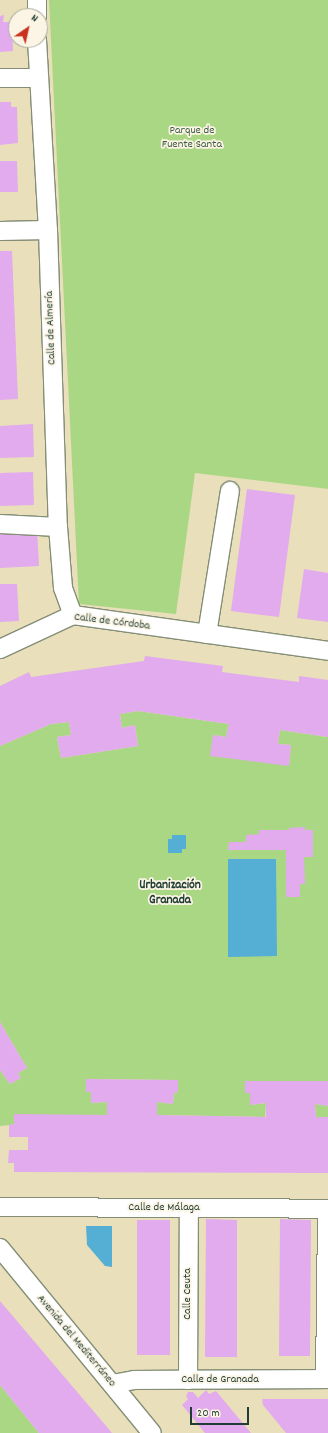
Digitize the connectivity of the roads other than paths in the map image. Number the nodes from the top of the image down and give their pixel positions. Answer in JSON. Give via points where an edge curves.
{"nodes":[{"id":1,"x":37,"y":48,"type":"edge"},
{"id":2,"x":0,"y":78,"type":"edge"},
{"id":3,"x":38,"y":78,"type":"junction"},
{"id":4,"x":48,"y":230,"type":"junction"},
{"id":5,"x":0,"y":231,"type":"edge"},
{"id":6,"x":230,"y":491,"type":"dead end"},
{"id":7,"x":0,"y":524,"type":"edge"},
{"id":8,"x":58,"y":527,"type":"junction"},
{"id":9,"x":73,"y":615,"type":"junction"},
{"id":10,"x":207,"y":634,"type":"junction"},
{"id":11,"x":0,"y":649,"type":"edge"},
{"id":12,"x":328,"y":651,"type":"edge"},
{"id":13,"x":0,"y":1207,"type":"edge"},
{"id":14,"x":189,"y":1208,"type":"junction"},
{"id":15,"x":327,"y":1209,"type":"edge"},
{"id":16,"x":0,"y":1248,"type":"edge"},
{"id":17,"x":327,"y":1379,"type":"edge"},
{"id":18,"x":188,"y":1380,"type":"junction"},
{"id":19,"x":112,"y":1384,"type":"junction"},
{"id":20,"x":152,"y":1433,"type":"edge"}],
"edges":[{"from":1,"to":3,"type":"street","name":"Calle de Almería"},
{"from":2,"to":3,"type":"street"},
{"from":3,"to":4,"type":"street","name":"Calle de Almería"},
{"from":4,"to":5,"type":"street"},
{"from":4,"to":8,"type":"street","name":"Calle de Almería"},
{"from":6,"to":10,"type":"street"},
{"from":7,"to":8,"type":"street"},
{"from":8,"to":9,"type":"street","name":"Calle de Almería","via":[[63,588]]},
{"from":9,"to":10,"type":"street","name":"Calle de Córdoba"},
{"from":9,"to":11,"type":"street","name":"Calle de Córdoba"},
{"from":10,"to":12,"type":"street","name":"Calle de Córdoba"},
{"from":13,"to":14,"type":"street","name":"Calle de Málaga"},
{"from":14,"to":15,"type":"street","name":"Calle de Málaga"},
{"from":14,"to":18,"type":"street","name":"Calle Ceuta"},
{"from":15,"to":17,"type":"street"},
{"from":16,"to":19,"type":"street","name":"Avenida del Mediterráneo"},
{"from":17,"to":18,"type":"street","name":"Calle de Granada"},
{"from":18,"to":19,"type":"street","name":"Calle de Granada","via":[[134,1380]]},
{"from":19,"to":20,"type":"street","name":"Avenida del Mediterráneo"}]}
